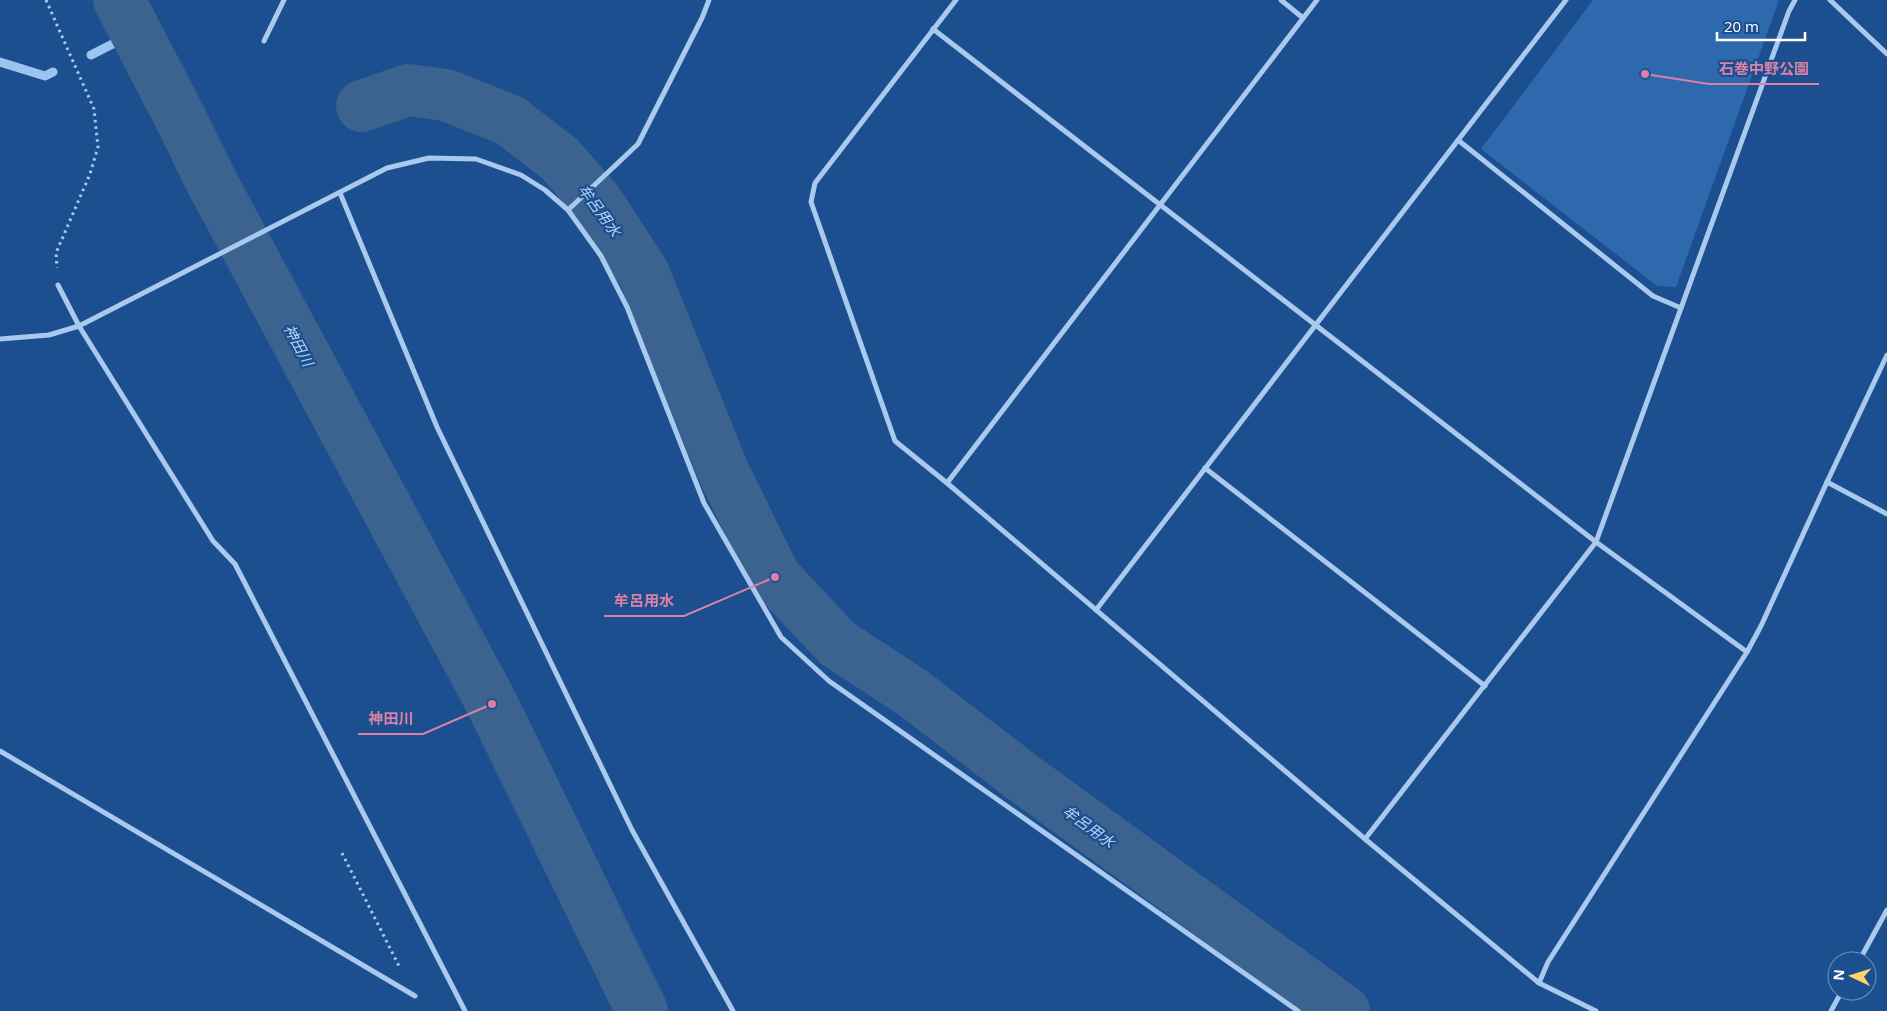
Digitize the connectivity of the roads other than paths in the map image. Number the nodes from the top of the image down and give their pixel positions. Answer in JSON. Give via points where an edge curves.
{"nodes":[{"id":1,"x":284,"y":0,"type":"edge"},
{"id":2,"x":708,"y":0,"type":"edge"},
{"id":3,"x":956,"y":0,"type":"edge"},
{"id":4,"x":1281,"y":0,"type":"edge"},
{"id":5,"x":1317,"y":0,"type":"edge"},
{"id":6,"x":1566,"y":0,"type":"edge"},
{"id":7,"x":1795,"y":0,"type":"edge"},
{"id":8,"x":1830,"y":0,"type":"edge"},
{"id":9,"x":1303,"y":18,"type":"junction"},
{"id":10,"x":933,"y":29,"type":"junction"},
{"id":11,"x":264,"y":41,"type":"dead end"},
{"id":12,"x":1887,"y":54,"type":"edge"},
{"id":13,"x":1458,"y":140,"type":"junction"},
{"id":14,"x":340,"y":193,"type":"junction"},
{"id":15,"x":1160,"y":205,"type":"junction"},
{"id":16,"x":568,"y":210,"type":"junction"},
{"id":17,"x":58,"y":285,"type":"road end"},
{"id":18,"x":1681,"y":308,"type":"junction"},
{"id":19,"x":1316,"y":325,"type":"junction"},
{"id":20,"x":79,"y":326,"type":"junction"},
{"id":21,"x":0,"y":339,"type":"edge"},
{"id":22,"x":1887,"y":355,"type":"edge"},
{"id":23,"x":1205,"y":468,"type":"junction"},
{"id":24,"x":1826,"y":482,"type":"junction"},
{"id":25,"x":947,"y":483,"type":"junction"},
{"id":26,"x":1887,"y":514,"type":"edge"},
{"id":27,"x":1596,"y":542,"type":"junction"},
{"id":28,"x":1096,"y":610,"type":"junction"},
{"id":29,"x":1747,"y":652,"type":"junction"},
{"id":30,"x":1485,"y":686,"type":"junction"},
{"id":31,"x":0,"y":751,"type":"edge"},
{"id":32,"x":1365,"y":839,"type":"junction"},
{"id":33,"x":1887,"y":910,"type":"edge"},
{"id":34,"x":1864,"y":951,"type":"edge"},
{"id":35,"x":1539,"y":983,"type":"junction"},
{"id":36,"x":415,"y":996,"type":"road end"},
{"id":37,"x":465,"y":1011,"type":"edge"},
{"id":38,"x":733,"y":1011,"type":"edge"},
{"id":39,"x":1298,"y":1011,"type":"edge"},
{"id":40,"x":1596,"y":1011,"type":"edge"}],
"edges":[{"from":1,"to":11,"type":"street"},
{"from":2,"to":16,"type":"street","via":[[638,144]]},
{"from":3,"to":10,"type":"street"},
{"from":4,"to":9,"type":"street"},
{"from":5,"to":9,"type":"street"},
{"from":6,"to":13,"type":"street"},
{"from":7,"to":18,"type":"street"},
{"from":8,"to":12,"type":"street"},
{"from":9,"to":15,"type":"street"},
{"from":10,"to":15,"type":"street"},
{"from":10,"to":25,"type":"street","via":[[815,183],[811,202],[895,441]]},
{"from":13,"to":18,"type":"street","via":[[1654,296]]},
{"from":13,"to":19,"type":"street"},
{"from":14,"to":16,"type":"street","via":[[387,168],[429,158],[476,159],[521,175]]},
{"from":14,"to":20,"type":"street"},
{"from":14,"to":38,"type":"street","via":[[437,427],[632,830]]},
{"from":15,"to":19,"type":"street"},
{"from":15,"to":25,"type":"street"},
{"from":16,"to":39,"type":"street","via":[[601,256],[626,307],[704,504],[781,637],[829,681]]},
{"from":17,"to":20,"type":"street"},
{"from":18,"to":27,"type":"street"},
{"from":19,"to":23,"type":"street"},
{"from":19,"to":27,"type":"street"},
{"from":20,"to":21,"type":"street","via":[[49,335]]},
{"from":20,"to":37,"type":"street","via":[[213,541],[235,564]]},
{"from":22,"to":24,"type":"street"},
{"from":23,"to":28,"type":"street"},
{"from":23,"to":30,"type":"street"},
{"from":24,"to":26,"type":"street"},
{"from":24,"to":29,"type":"street"},
{"from":25,"to":28,"type":"street"},
{"from":27,"to":29,"type":"street"},
{"from":27,"to":30,"type":"street"},
{"from":28,"to":32,"type":"street"},
{"from":29,"to":35,"type":"street","via":[[1548,962]]},
{"from":30,"to":32,"type":"street"},
{"from":31,"to":36,"type":"street"},
{"from":32,"to":35,"type":"street"},
{"from":33,"to":34,"type":"street"},
{"from":35,"to":40,"type":"street"}]}
